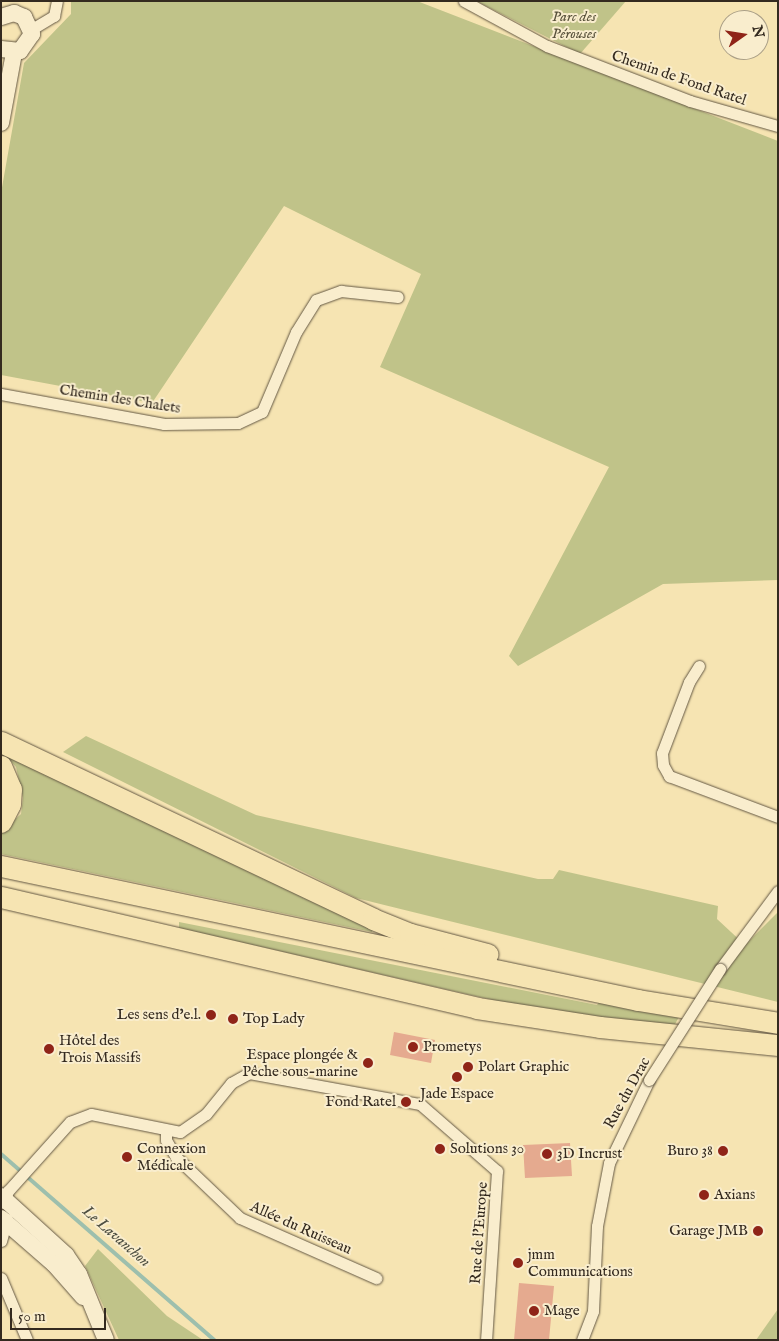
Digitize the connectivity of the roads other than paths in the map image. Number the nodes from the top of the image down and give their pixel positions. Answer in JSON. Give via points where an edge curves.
{"nodes":[{"id":1,"x":56,"y":1,"type":"edge"},
{"id":2,"x":464,"y":1,"type":"edge"},
{"id":3,"x":9,"y":10,"type":"edge"},
{"id":4,"x":32,"y":29,"type":"junction"},
{"id":5,"x":7,"y":51,"type":"edge"},
{"id":6,"x":1,"y":123,"type":"edge"},
{"id":7,"x":778,"y":126,"type":"edge"},
{"id":8,"x":398,"y":297,"type":"dead end"},
{"id":9,"x":1,"y":394,"type":"edge"},
{"id":10,"x":699,"y":666,"type":"dead end"},
{"id":11,"x":1,"y":742,"type":"edge"},
{"id":12,"x":1,"y":766,"type":"edge"},
{"id":13,"x":778,"y":817,"type":"edge"},
{"id":14,"x":1,"y":822,"type":"edge"},
{"id":15,"x":1,"y":866,"type":"edge"},
{"id":16,"x":778,"y":891,"type":"edge"},
{"id":17,"x":1,"y":897,"type":"edge"},
{"id":18,"x":1,"y":905,"type":"edge"},
{"id":19,"x":232,"y":953,"type":"junction"},
{"id":20,"x":577,"y":987,"type":"junction"},
{"id":21,"x":778,"y":1023,"type":"edge"},
{"id":22,"x":778,"y":1045,"type":"edge"},
{"id":23,"x":166,"y":1130,"type":"junction"},
{"id":24,"x":2,"y":1198,"type":"edge"},
{"id":25,"x":4,"y":1220,"type":"edge"},
{"id":26,"x":1,"y":1241,"type":"edge"},
{"id":27,"x":1,"y":1278,"type":"edge"},
{"id":28,"x":376,"y":1278,"type":"dead end"},
{"id":29,"x":96,"y":1312,"type":"junction"},
{"id":30,"x":27,"y":1340,"type":"edge"},
{"id":31,"x":106,"y":1340,"type":"edge"},
{"id":32,"x":486,"y":1340,"type":"edge"},
{"id":33,"x":582,"y":1340,"type":"edge"}],
"edges":[{"from":1,"to":4,"type":"street","via":[[54,16]]},
{"from":2,"to":7,"type":"street","name":"Chemin de Fond Ratel","via":[[555,49],[690,101]]},
{"from":3,"to":4,"type":"main road","via":[[24,17]]},
{"from":4,"to":5,"type":"main road","via":[[29,44]]},
{"from":5,"to":6,"type":"main road"},
{"from":8,"to":9,"type":"street","name":"Chemin des Chalets","via":[[341,291],[316,300],[302,319],[262,412],[238,423],[164,424]]},
{"from":10,"to":13,"type":"street","via":[[689,682],[662,753],[663,765],[669,776]]},
{"from":11,"to":20,"type":"highway","via":[[372,919],[436,942],[560,972]]},
{"from":12,"to":14,"type":"highway","via":[[11,789],[10,804]]},
{"from":15,"to":20,"type":"highway"},
{"from":16,"to":33,"type":"street","name":"Rue du Drac","bridge":true,"via":[[720,969],[649,1080],[609,1163],[597,1226],[593,1311]]},
{"from":17,"to":19,"type":"highway"},
{"from":18,"to":19,"type":"highway"},
{"from":19,"to":22,"type":"highway","via":[[516,1015]]},
{"from":20,"to":21,"type":"highway"},
{"from":23,"to":24,"type":"street","name":"Rue de l'Europe","via":[[91,1114],[70,1122]]},
{"from":23,"to":28,"type":"street","name":"Allée du Ruisseau","via":[[166,1140],[176,1157],[240,1218]]},
{"from":23,"to":32,"type":"street","name":"Rue de l'Europe","via":[[189,1129],[231,1083],[249,1073],[264,1073],[424,1106],[497,1172]]},
{"from":24,"to":25,"type":"street"},
{"from":24,"to":29,"type":"main road","via":[[66,1255]]},
{"from":25,"to":26,"type":"street"},
{"from":25,"to":29,"type":"main road","via":[[54,1264]]},
{"from":27,"to":30,"type":"street"},
{"from":29,"to":31,"type":"main road"}]}
